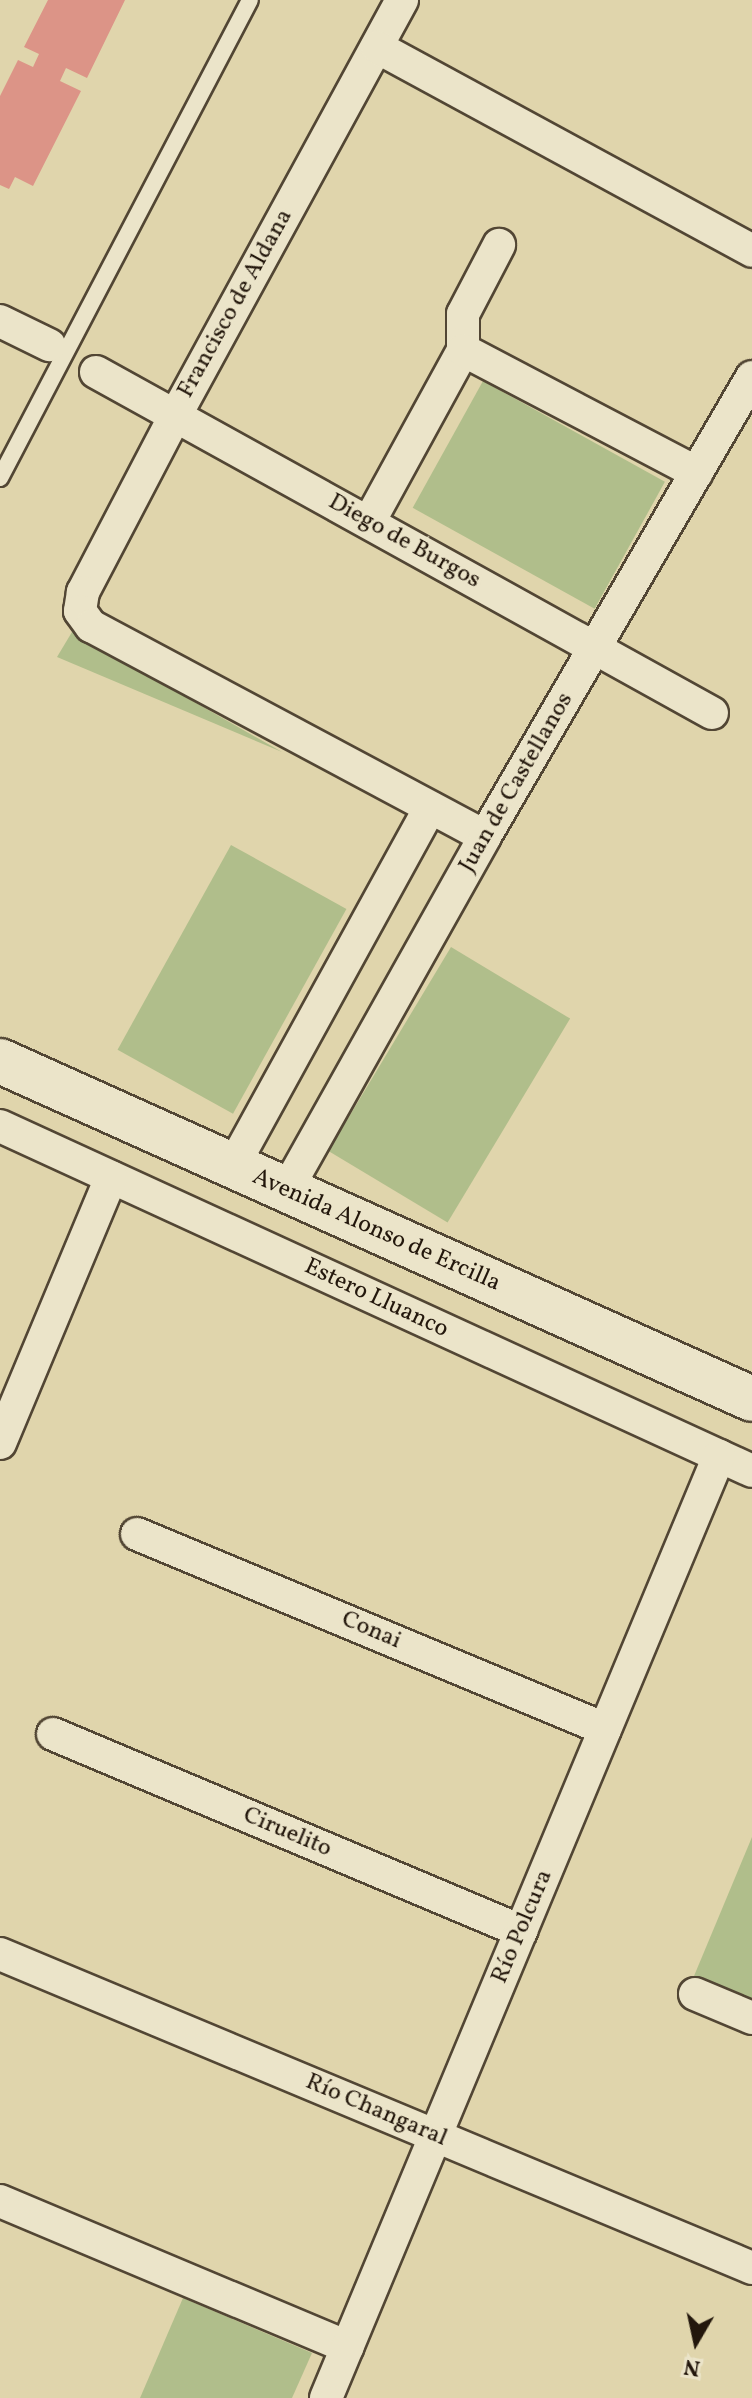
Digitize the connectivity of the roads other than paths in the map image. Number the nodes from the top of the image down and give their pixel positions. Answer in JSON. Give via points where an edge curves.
{"nodes":[{"id":1,"x":250,"y":0,"type":"edge"},
{"id":2,"x":402,"y":0,"type":"edge"},
{"id":3,"x":377,"y":47,"type":"junction"},
{"id":4,"x":499,"y":245,"type":"dead end"},
{"id":5,"x":752,"y":251,"type":"edge"},
{"id":6,"x":0,"y":321,"type":"edge"},
{"id":7,"x":49,"y":345,"type":"dead end"},
{"id":8,"x":463,"y":350,"type":"junction"},
{"id":9,"x":96,"y":372,"type":"dead end"},
{"id":10,"x":752,"y":377,"type":"edge"},
{"id":11,"x":175,"y":416,"type":"junction"},
{"id":12,"x":697,"y":473,"type":"junction"},
{"id":13,"x":0,"y":478,"type":"edge"},
{"id":14,"x":369,"y":522,"type":"junction"},
{"id":15,"x":595,"y":647,"type":"junction"},
{"id":16,"x":712,"y":713,"type":"dead end"},
{"id":17,"x":430,"y":807,"type":"junction"},
{"id":18,"x":485,"y":836,"type":"junction"},
{"id":19,"x":0,"y":1061,"type":"edge"},
{"id":20,"x":0,"y":1126,"type":"edge"},
{"id":21,"x":233,"y":1166,"type":"junction"},
{"id":22,"x":111,"y":1177,"type":"junction"},
{"id":23,"x":286,"y":1191,"type":"junction"},
{"id":24,"x":12,"y":1380,"type":"edge"},
{"id":25,"x":752,"y":1399,"type":"edge"},
{"id":26,"x":0,"y":1443,"type":"edge"},
{"id":27,"x":719,"y":1456,"type":"junction"},
{"id":28,"x":752,"y":1471,"type":"edge"},
{"id":29,"x":137,"y":1534,"type":"dead end"},
{"id":30,"x":605,"y":1729,"type":"junction"},
{"id":31,"x":53,"y":1734,"type":"dead end"},
{"id":32,"x":521,"y":1931,"type":"junction"},
{"id":33,"x":0,"y":1954,"type":"edge"},
{"id":34,"x":695,"y":1994,"type":"dead end"},
{"id":35,"x":752,"y":2018,"type":"edge"},
{"id":36,"x":436,"y":2136,"type":"junction"},
{"id":37,"x":0,"y":2201,"type":"edge"},
{"id":38,"x":752,"y":2268,"type":"edge"},
{"id":39,"x":348,"y":2347,"type":"junction"},
{"id":40,"x":326,"y":2398,"type":"edge"}],
"edges":[{"from":1,"to":13,"type":"lane"},
{"from":2,"to":3,"type":"street","name":"Francisco de Aldana"},
{"from":3,"to":5,"type":"street"},
{"from":3,"to":11,"type":"street","name":"Francisco de Aldana"},
{"from":4,"to":8,"type":"street","via":[[463,314]]},
{"from":6,"to":7,"type":"street"},
{"from":8,"to":12,"type":"street"},
{"from":8,"to":14,"type":"street"},
{"from":9,"to":11,"type":"street","name":"Diego de Burgos"},
{"from":10,"to":12,"type":"street","name":"Juan de Castellanos"},
{"from":11,"to":14,"type":"street","name":"Diego de Burgos"},
{"from":11,"to":17,"type":"street","name":"Francisco de Aldana","via":[[83,592],[80,611],[91,626]]},
{"from":12,"to":15,"type":"street","name":"Juan de Castellanos"},
{"from":14,"to":15,"type":"street","name":"Diego de Burgos"},
{"from":15,"to":16,"type":"street","name":"Diego de Burgos"},
{"from":15,"to":18,"type":"street","name":"Juan de Castellanos"},
{"from":17,"to":18,"type":"street"},
{"from":17,"to":21,"type":"street"},
{"from":18,"to":23,"type":"street","name":"Juan de Castellanos"},
{"from":19,"to":21,"type":"main road","name":"Avenida Alonso de Ercilla"},
{"from":20,"to":22,"type":"street","name":"Estero Lluanco"},
{"from":21,"to":23,"type":"main road","name":"Avenida Alonso de Ercilla"},
{"from":22,"to":24,"type":"street"},
{"from":22,"to":27,"type":"street","name":"Estero Lluanco"},
{"from":23,"to":25,"type":"main road","name":"Avenida Alonso de Ercilla"},
{"from":24,"to":26,"type":"street"},
{"from":27,"to":28,"type":"street","name":"Estero Lluanco"},
{"from":27,"to":30,"type":"street","name":"Río Polcura"},
{"from":29,"to":30,"type":"street","name":"Conai"},
{"from":30,"to":32,"type":"street","name":"Río Polcura"},
{"from":31,"to":32,"type":"street","name":"Ciruelito"},
{"from":32,"to":36,"type":"street","name":"Río Polcura"},
{"from":33,"to":36,"type":"street","name":"Río Changaral"},
{"from":34,"to":35,"type":"street"},
{"from":36,"to":38,"type":"street","name":"Río Changaral"},
{"from":36,"to":39,"type":"street","name":"Río Polcura"},
{"from":37,"to":39,"type":"street"},
{"from":39,"to":40,"type":"street","name":"Río Polcura"}]}
